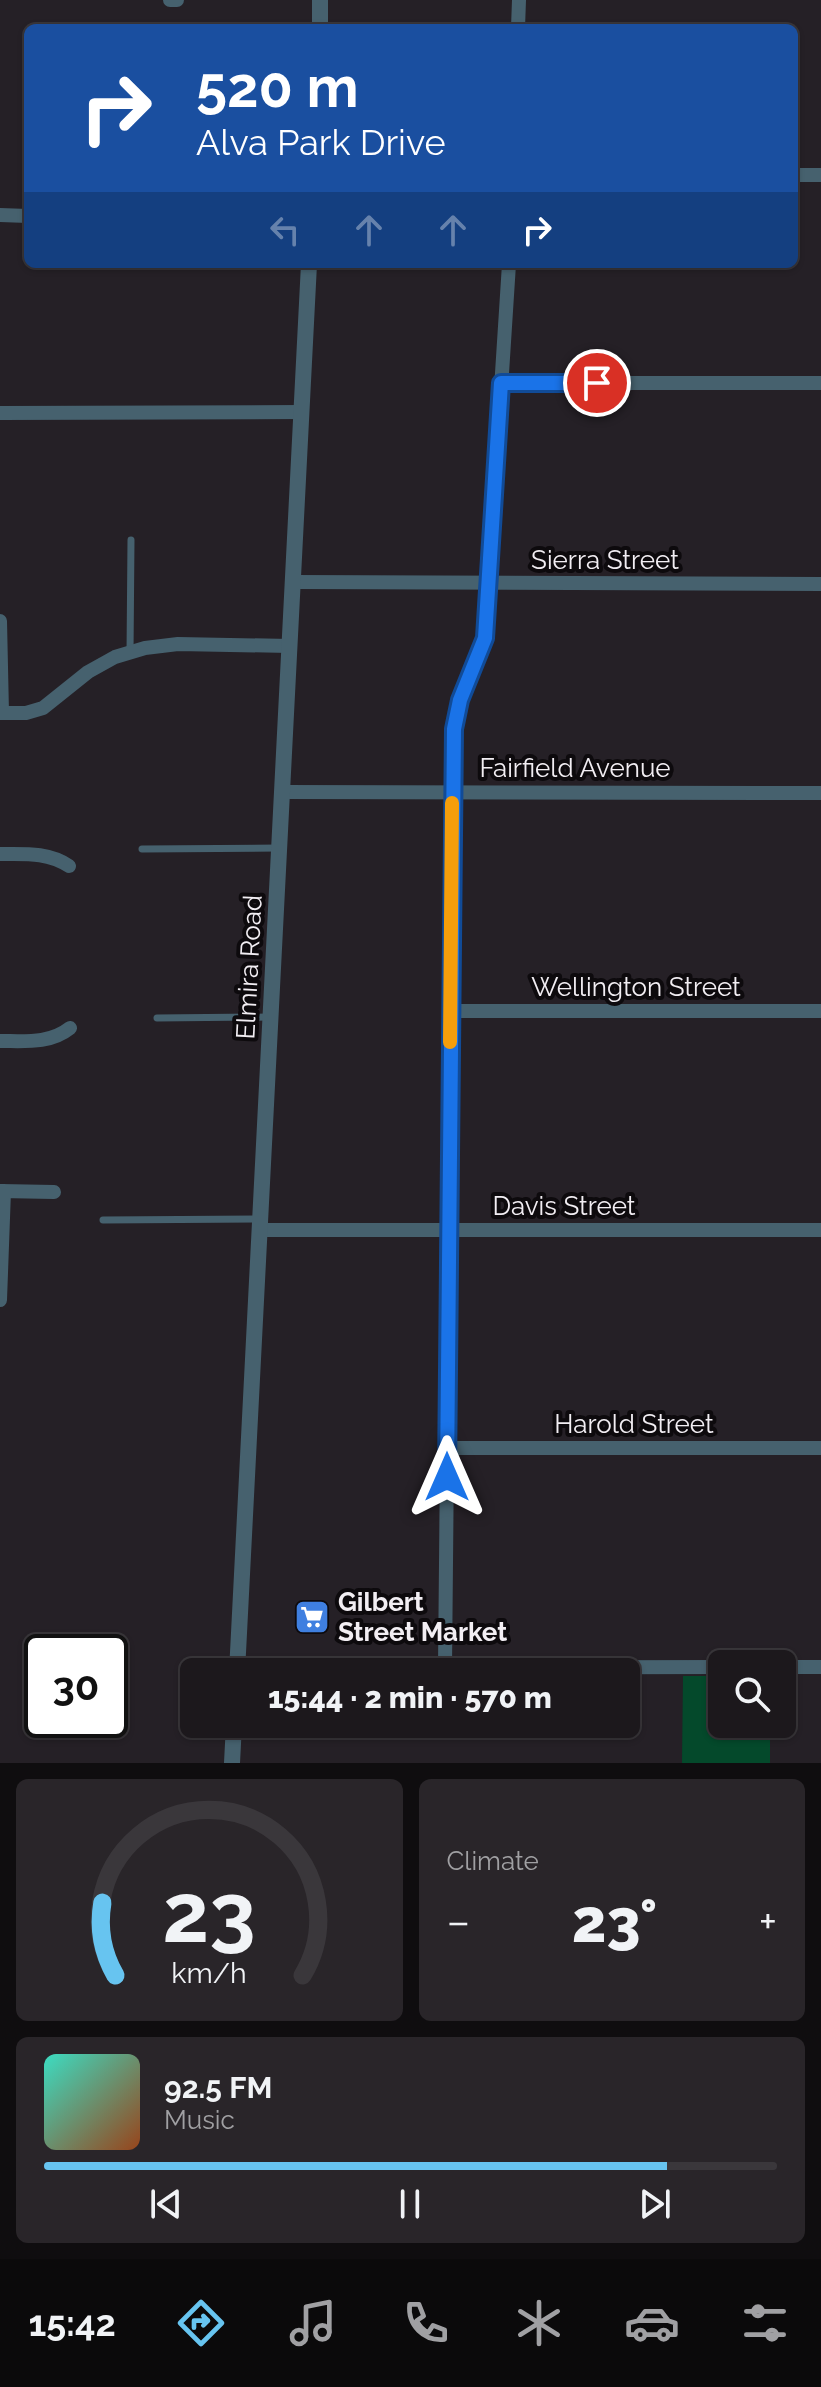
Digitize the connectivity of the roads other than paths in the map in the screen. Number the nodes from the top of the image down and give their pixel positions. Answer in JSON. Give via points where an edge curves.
{"nodes":[{"id":1,"x":170,"y":0,"type":"edge"},
{"id":2,"x":177,"y":0,"type":"edge"},
{"id":3,"x":320,"y":0,"type":"edge"},
{"id":4,"x":519,"y":0,"type":"edge"},
{"id":5,"x":320,"y":24,"type":"edge"},
{"id":6,"x":518,"y":24,"type":"edge"},
{"id":7,"x":798,"y":175,"type":"edge"},
{"id":8,"x":821,"y":175,"type":"edge"},
{"id":9,"x":0,"y":215,"type":"edge"},
{"id":10,"x":24,"y":216,"type":"edge"},
{"id":11,"x":309,"y":268,"type":"edge"},
{"id":12,"x":509,"y":268,"type":"edge"},
{"id":13,"x":501,"y":383,"type":"junction"},
{"id":14,"x":821,"y":383,"type":"edge"},
{"id":15,"x":302,"y":412,"type":"junction"},
{"id":16,"x":0,"y":413,"type":"edge"},
{"id":17,"x":131,"y":540,"type":"dead end"},
{"id":18,"x":293,"y":582,"type":"junction"},
{"id":19,"x":489,"y":584,"type":"junction"},
{"id":20,"x":821,"y":584,"type":"edge"},
{"id":21,"x":0,"y":621,"type":"edge"},
{"id":22,"x":290,"y":646,"type":"junction"},
{"id":23,"x":130,"y":653,"type":"junction"},
{"id":24,"x":1,"y":713,"type":"edge"},
{"id":25,"x":282,"y":792,"type":"junction"},
{"id":26,"x":452,"y":792,"type":"junction"},
{"id":27,"x":821,"y":793,"type":"edge"},
{"id":28,"x":279,"y":848,"type":"junction"},
{"id":29,"x":142,"y":849,"type":"dead end"},
{"id":30,"x":0,"y":854,"type":"edge"},
{"id":31,"x":69,"y":866,"type":"dead end"},
{"id":32,"x":450,"y":1011,"type":"junction"},
{"id":33,"x":821,"y":1011,"type":"edge"},
{"id":34,"x":270,"y":1017,"type":"junction"},
{"id":35,"x":157,"y":1018,"type":"dead end"},
{"id":36,"x":70,"y":1028,"type":"dead end"},
{"id":37,"x":0,"y":1041,"type":"edge"},
{"id":38,"x":2,"y":1191,"type":"edge"},
{"id":39,"x":54,"y":1192,"type":"dead end"},
{"id":40,"x":103,"y":1220,"type":"dead end"},
{"id":41,"x":260,"y":1224,"type":"junction"},
{"id":42,"x":448,"y":1230,"type":"junction"},
{"id":43,"x":821,"y":1230,"type":"edge"},
{"id":44,"x":0,"y":1300,"type":"edge"},
{"id":45,"x":447,"y":1448,"type":"junction"},
{"id":46,"x":821,"y":1448,"type":"edge"},
{"id":47,"x":238,"y":1658,"type":"edge"},
{"id":48,"x":445,"y":1658,"type":"edge"},
{"id":49,"x":640,"y":1667,"type":"edge"},
{"id":50,"x":708,"y":1667,"type":"edge"},
{"id":51,"x":796,"y":1667,"type":"edge"},
{"id":52,"x":821,"y":1667,"type":"edge"},
{"id":53,"x":233,"y":1738,"type":"edge"},
{"id":54,"x":232,"y":1763,"type":"edge"}],
"edges":[{"from":1,"to":2,"type":"street"},
{"from":3,"to":5,"type":"street"},
{"from":4,"to":6,"type":"street"},
{"from":7,"to":8,"type":"street"},
{"from":9,"to":10,"type":"street"},
{"from":11,"to":15,"type":"street","name":"Elmira Road"},
{"from":12,"to":13,"type":"street"},
{"from":13,"to":14,"type":"street"},
{"from":13,"to":19,"type":"street"},
{"from":15,"to":16,"type":"street"},
{"from":15,"to":18,"type":"street","name":"Elmira Road"},
{"from":17,"to":23,"type":"lane"},
{"from":18,"to":19,"type":"street","name":"Sierra Street"},
{"from":18,"to":22,"type":"street","name":"Elmira Road"},
{"from":19,"to":20,"type":"street","name":"Sierra Street"},
{"from":19,"to":26,"type":"street","via":[[485,638],[454,729]]},
{"from":21,"to":24,"type":"street"},
{"from":22,"to":23,"type":"street","via":[[178,644]]},
{"from":22,"to":25,"type":"street","name":"Elmira Road"},
{"from":23,"to":24,"type":"street","via":[[88,672],[43,708]]},
{"from":25,"to":26,"type":"street","name":"Fairfield Avenue"},
{"from":25,"to":28,"type":"street","name":"Elmira Road"},
{"from":26,"to":27,"type":"street","name":"Fairfield Avenue"},
{"from":26,"to":32,"type":"street"},
{"from":28,"to":29,"type":"lane"},
{"from":28,"to":34,"type":"street","name":"Elmira Road"},
{"from":30,"to":31,"type":"street","via":[[50,856]]},
{"from":32,"to":33,"type":"street","name":"Wellington Street"},
{"from":32,"to":42,"type":"street"},
{"from":34,"to":35,"type":"lane"},
{"from":34,"to":41,"type":"street","name":"Elmira Road"},
{"from":36,"to":37,"type":"street","via":[[39,1041]]},
{"from":38,"to":39,"type":"street"},
{"from":38,"to":44,"type":"street"},
{"from":40,"to":41,"type":"lane"},
{"from":41,"to":42,"type":"street","name":"Davis Street"},
{"from":41,"to":47,"type":"street","name":"Elmira Road"},
{"from":42,"to":43,"type":"street","name":"Davis Street"},
{"from":42,"to":45,"type":"street"},
{"from":45,"to":46,"type":"street","name":"Harold Street"},
{"from":45,"to":48,"type":"street"},
{"from":49,"to":50,"type":"street"},
{"from":51,"to":52,"type":"street"},
{"from":53,"to":54,"type":"street"}]}
